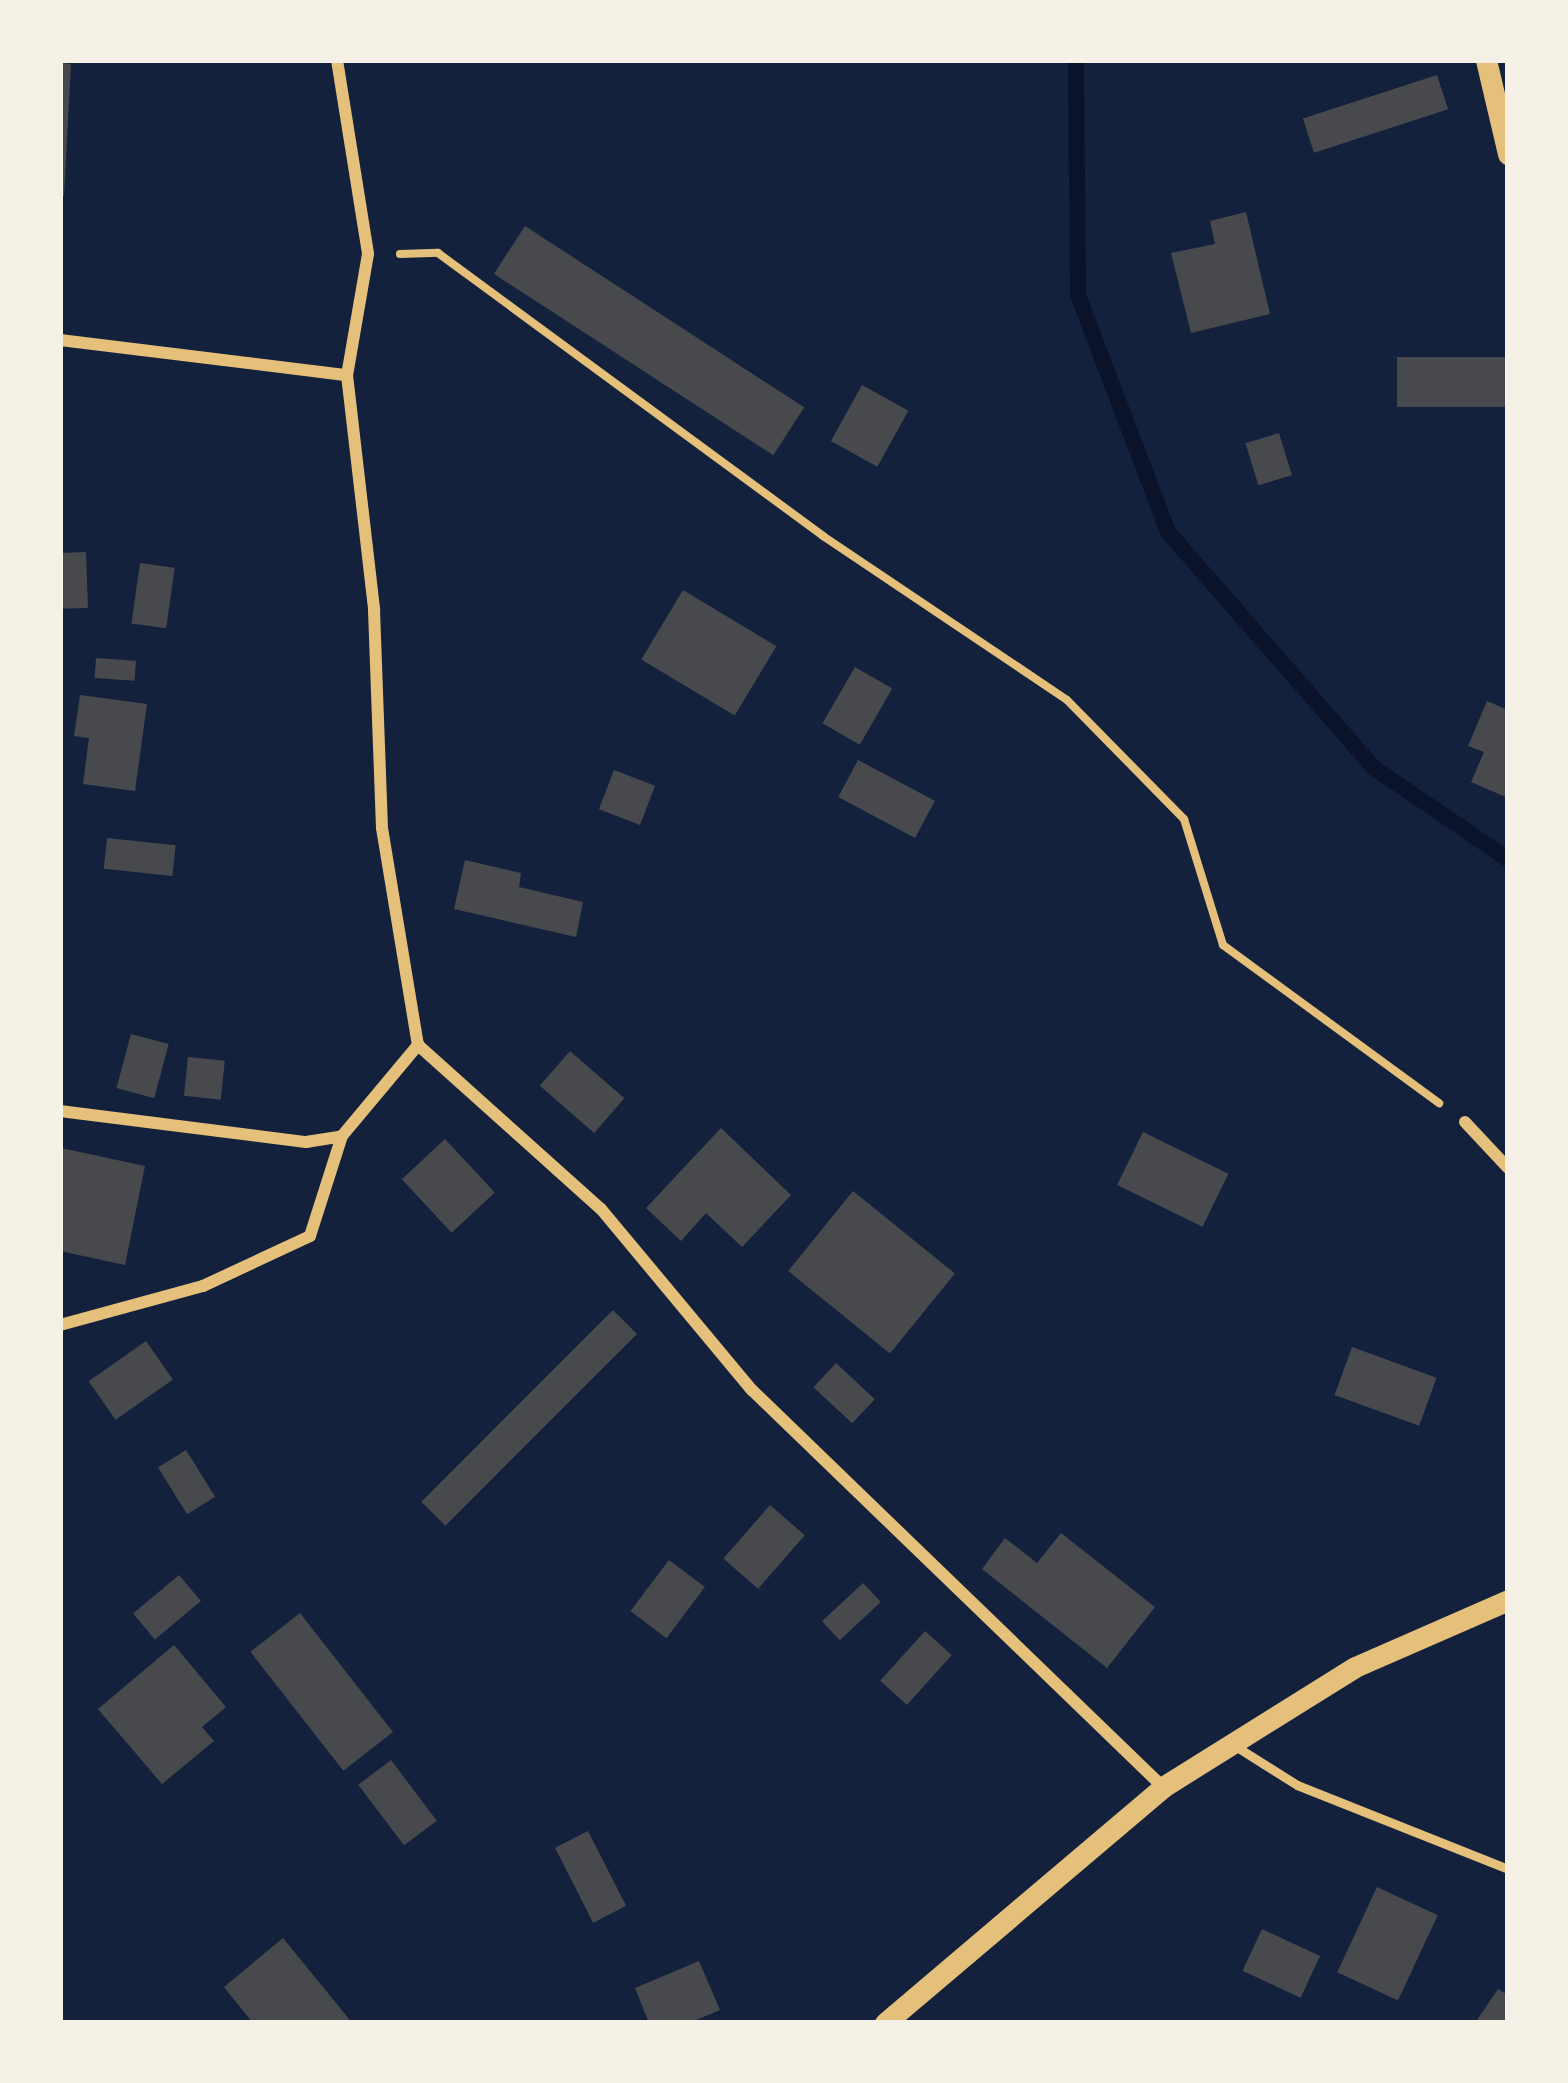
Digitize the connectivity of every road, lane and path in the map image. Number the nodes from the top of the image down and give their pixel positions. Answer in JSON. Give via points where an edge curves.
{"nodes":[{"id":1,"x":337,"y":60,"type":"edge"},
{"id":2,"x":1486,"y":60,"type":"edge"},
{"id":3,"x":1508,"y":154,"type":"edge"},
{"id":4,"x":368,"y":254,"type":"junction"},
{"id":5,"x":60,"y":340,"type":"edge"},
{"id":6,"x":347,"y":375,"type":"junction"},
{"id":7,"x":418,"y":1046,"type":"junction"},
{"id":8,"x":60,"y":1111,"type":"edge"},
{"id":9,"x":1465,"y":1122,"type":"joint"},
{"id":10,"x":342,"y":1136,"type":"junction"},
{"id":11,"x":1508,"y":1168,"type":"edge"},
{"id":12,"x":60,"y":1324,"type":"edge"},
{"id":13,"x":1508,"y":1600,"type":"edge"},
{"id":14,"x":1232,"y":1744,"type":"junction"},
{"id":15,"x":1163,"y":1787,"type":"junction"},
{"id":16,"x":1508,"y":1869,"type":"edge"},
{"id":17,"x":885,"y":2023,"type":"edge"}],
"edges":[{"from":1,"to":4,"type":"street"},
{"from":2,"to":3,"type":"street"},
{"from":4,"to":6,"type":"street"},
{"from":4,"to":9,"type":"path","via":[[438,253],[824,536],[1066,700],[1184,819],[1223,945]]},
{"from":5,"to":6,"type":"street"},
{"from":6,"to":7,"type":"street","via":[[374,610],[382,828]]},
{"from":7,"to":10,"type":"street"},
{"from":7,"to":15,"type":"street","via":[[601,1209],[752,1390]]},
{"from":8,"to":10,"type":"street","via":[[306,1142]]},
{"from":9,"to":11,"type":"street"},
{"from":10,"to":12,"type":"street","via":[[310,1236],[203,1286]]},
{"from":13,"to":14,"type":"street","via":[[1355,1667]]},
{"from":14,"to":15,"type":"street"},
{"from":14,"to":16,"type":"lane","via":[[1298,1785]]},
{"from":15,"to":17,"type":"street"}]}
